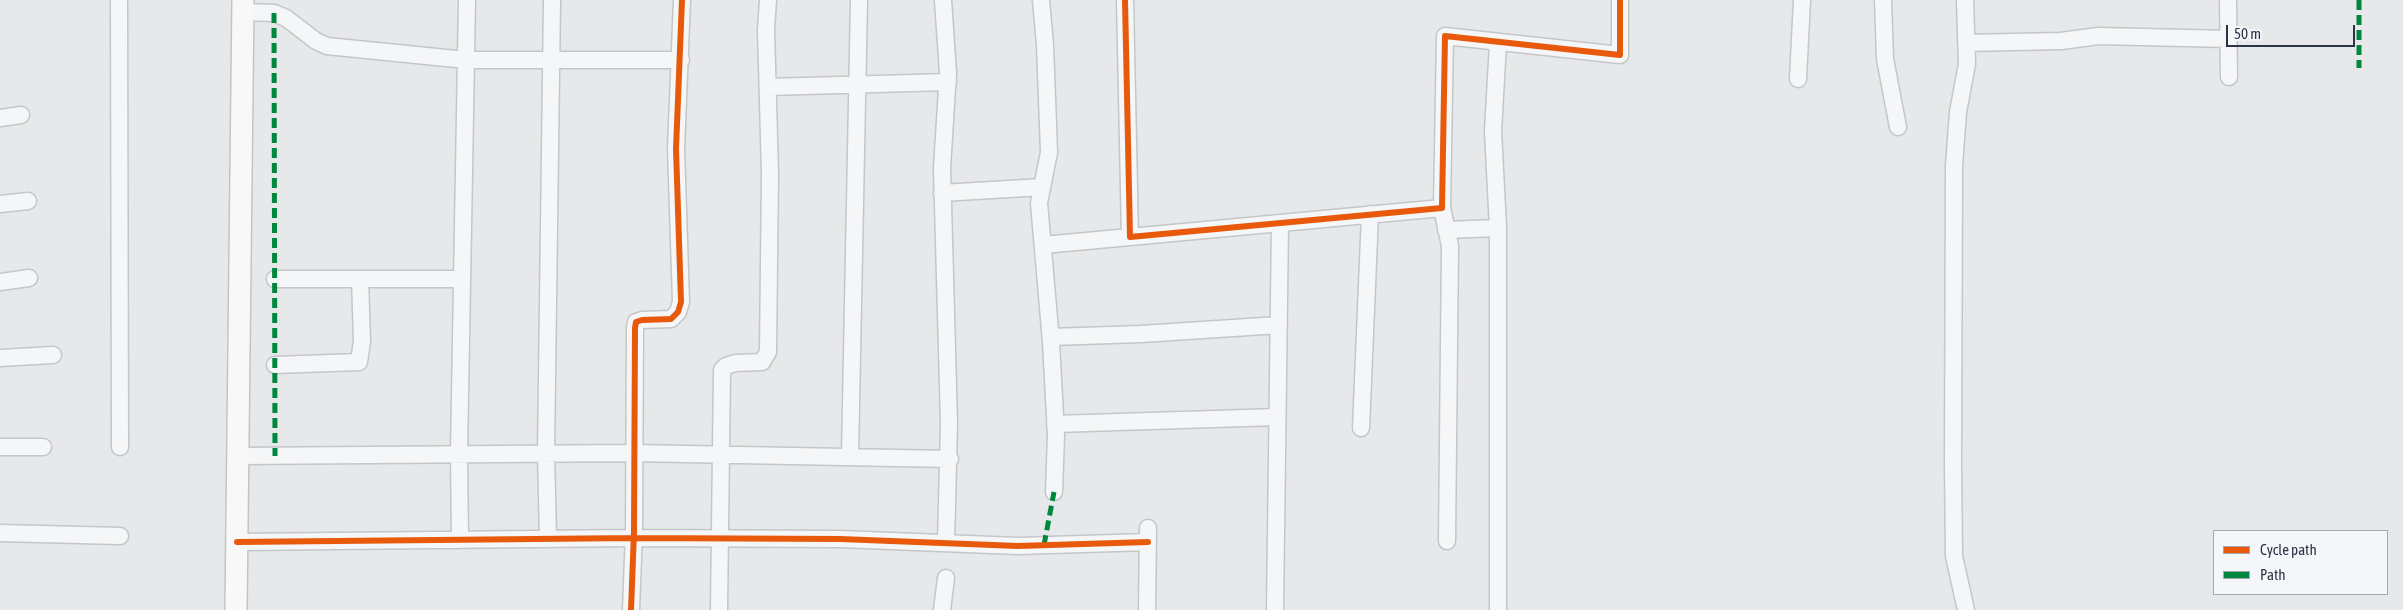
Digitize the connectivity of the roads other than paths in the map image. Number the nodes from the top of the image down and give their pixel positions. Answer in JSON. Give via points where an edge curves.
{"nodes":[{"id":1,"x":119,"y":0,"type":"edge"},
{"id":2,"x":467,"y":0,"type":"edge"},
{"id":3,"x":552,"y":0,"type":"edge"},
{"id":4,"x":682,"y":0,"type":"edge"},
{"id":5,"x":768,"y":0,"type":"edge"},
{"id":6,"x":859,"y":0,"type":"edge"},
{"id":7,"x":943,"y":0,"type":"edge"},
{"id":8,"x":1041,"y":0,"type":"edge"},
{"id":9,"x":1125,"y":0,"type":"edge"},
{"id":10,"x":1620,"y":0,"type":"edge"},
{"id":11,"x":1802,"y":0,"type":"edge"},
{"id":12,"x":1883,"y":0,"type":"edge"},
{"id":13,"x":1965,"y":0,"type":"edge"},
{"id":14,"x":2228,"y":0,"type":"edge"},
{"id":15,"x":243,"y":6,"type":"edge"},
{"id":16,"x":2228,"y":39,"type":"junction"},
{"id":17,"x":1498,"y":43,"type":"junction"},
{"id":18,"x":1966,"y":43,"type":"junction"},
{"id":19,"x":466,"y":60,"type":"junction"},
{"id":20,"x":552,"y":60,"type":"junction"},
{"id":21,"x":681,"y":60,"type":"junction"},
{"id":22,"x":2229,"y":77,"type":"dead end"},
{"id":23,"x":1798,"y":79,"type":"dead end"},
{"id":24,"x":948,"y":82,"type":"junction"},
{"id":25,"x":859,"y":84,"type":"junction"},
{"id":26,"x":769,"y":87,"type":"junction"},
{"id":27,"x":21,"y":115,"type":"dead end"},
{"id":28,"x":0,"y":118,"type":"edge"},
{"id":29,"x":1898,"y":127,"type":"dead end"},
{"id":30,"x":1042,"y":188,"type":"junction"},
{"id":31,"x":942,"y":193,"type":"junction"},
{"id":32,"x":28,"y":201,"type":"dead end"},
{"id":33,"x":0,"y":204,"type":"edge"},
{"id":34,"x":1442,"y":208,"type":"junction"},
{"id":35,"x":1370,"y":214,"type":"junction"},
{"id":36,"x":1280,"y":223,"type":"junction"},
{"id":37,"x":1498,"y":228,"type":"junction"},
{"id":38,"x":1446,"y":230,"type":"junction"},
{"id":39,"x":1130,"y":237,"type":"junction"},
{"id":40,"x":1042,"y":245,"type":"junction"},
{"id":41,"x":28,"y":278,"type":"dead end"},
{"id":42,"x":275,"y":279,"type":"dead end"},
{"id":43,"x":462,"y":279,"type":"junction"},
{"id":44,"x":360,"y":280,"type":"junction"},
{"id":45,"x":0,"y":282,"type":"edge"},
{"id":46,"x":1279,"y":325,"type":"junction"},
{"id":47,"x":1051,"y":337,"type":"junction"},
{"id":48,"x":53,"y":355,"type":"dead end"},
{"id":49,"x":0,"y":358,"type":"edge"},
{"id":50,"x":275,"y":365,"type":"dead end"},
{"id":51,"x":1277,"y":418,"type":"junction"},
{"id":52,"x":1055,"y":424,"type":"junction"},
{"id":53,"x":1361,"y":428,"type":"dead end"},
{"id":54,"x":0,"y":446,"type":"edge"},
{"id":55,"x":43,"y":447,"type":"dead end"},
{"id":56,"x":120,"y":447,"type":"dead end"},
{"id":57,"x":459,"y":453,"type":"junction"},
{"id":58,"x":546,"y":453,"type":"junction"},
{"id":59,"x":633,"y":453,"type":"junction"},
{"id":60,"x":719,"y":454,"type":"junction"},
{"id":61,"x":238,"y":456,"type":"junction"},
{"id":62,"x":850,"y":456,"type":"junction"},
{"id":63,"x":950,"y":459,"type":"junction"},
{"id":64,"x":1054,"y":492,"type":"dead end"},
{"id":65,"x":0,"y":534,"type":"edge"},
{"id":66,"x":120,"y":536,"type":"dead end"},
{"id":67,"x":634,"y":538,"type":"junction"},
{"id":68,"x":720,"y":538,"type":"junction"},
{"id":69,"x":548,"y":539,"type":"junction"},
{"id":70,"x":460,"y":540,"type":"junction"},
{"id":71,"x":1447,"y":541,"type":"dead end"},
{"id":72,"x":237,"y":542,"type":"junction"},
{"id":73,"x":946,"y":543,"type":"junction"},
{"id":74,"x":946,"y":578,"type":"dead end"},
{"id":75,"x":1971,"y":608,"type":"edge"},
{"id":76,"x":236,"y":610,"type":"edge"},
{"id":77,"x":631,"y":610,"type":"edge"},
{"id":78,"x":719,"y":610,"type":"edge"},
{"id":79,"x":942,"y":610,"type":"edge"},
{"id":80,"x":1146,"y":610,"type":"edge"},
{"id":81,"x":1276,"y":610,"type":"edge"},
{"id":82,"x":1498,"y":610,"type":"edge"}],
"edges":[{"from":1,"to":56,"type":"street"},
{"from":2,"to":19,"type":"street"},
{"from":3,"to":20,"type":"street"},
{"from":4,"to":21,"type":"street"},
{"from":5,"to":26,"type":"street"},
{"from":6,"to":25,"type":"street"},
{"from":7,"to":24,"type":"street"},
{"from":8,"to":30,"type":"street","via":[[1049,152]]},
{"from":9,"to":39,"type":"street"},
{"from":10,"to":17,"type":"street","via":[[1620,55]]},
{"from":11,"to":23,"type":"street"},
{"from":12,"to":29,"type":"street","via":[[1885,59]]},
{"from":13,"to":18,"type":"street"},
{"from":14,"to":16,"type":"street"},
{"from":15,"to":19,"type":"street","via":[[274,12],[327,46]]},
{"from":15,"to":61,"type":"main road"},
{"from":16,"to":18,"type":"street","via":[[2098,36],[2061,41]]},
{"from":16,"to":22,"type":"street"},
{"from":17,"to":34,"type":"street","via":[[1445,36]]},
{"from":17,"to":37,"type":"street","via":[[1493,131]]},
{"from":18,"to":75,"type":"street","via":[[1967,64],[1955,139],[1953,209],[1954,556]]},
{"from":19,"to":20,"type":"street"},
{"from":19,"to":43,"type":"street"},
{"from":20,"to":21,"type":"street"},
{"from":20,"to":58,"type":"street"},
{"from":21,"to":59,"type":"street","via":[[676,149],[681,302],[671,319],[636,322]]},
{"from":24,"to":25,"type":"street"},
{"from":24,"to":31,"type":"street"},
{"from":25,"to":26,"type":"street"},
{"from":25,"to":62,"type":"street"},
{"from":26,"to":60,"type":"street","via":[[768,352],[762,362],[735,363],[722,370]]},
{"from":27,"to":28,"type":"street"},
{"from":30,"to":31,"type":"street"},
{"from":30,"to":40,"type":"street","via":[[1039,203]]},
{"from":31,"to":63,"type":"street"},
{"from":32,"to":33,"type":"street"},
{"from":34,"to":35,"type":"street"},
{"from":34,"to":38,"type":"street"},
{"from":35,"to":36,"type":"street"},
{"from":35,"to":53,"type":"street"},
{"from":36,"to":39,"type":"street"},
{"from":36,"to":46,"type":"street"},
{"from":37,"to":38,"type":"street"},
{"from":37,"to":82,"type":"street"},
{"from":38,"to":71,"type":"street","via":[[1450,246]]},
{"from":39,"to":40,"type":"street"},
{"from":40,"to":47,"type":"street"},
{"from":41,"to":45,"type":"street"},
{"from":42,"to":44,"type":"street"},
{"from":43,"to":44,"type":"street"},
{"from":43,"to":57,"type":"street"},
{"from":44,"to":50,"type":"street","via":[[362,340],[359,362]]},
{"from":46,"to":47,"type":"street"},
{"from":46,"to":51,"type":"street"},
{"from":47,"to":52,"type":"street"},
{"from":48,"to":49,"type":"street"},
{"from":51,"to":52,"type":"street"},
{"from":51,"to":81,"type":"street"},
{"from":52,"to":64,"type":"street"},
{"from":54,"to":55,"type":"street"},
{"from":57,"to":58,"type":"street"},
{"from":57,"to":61,"type":"street"},
{"from":57,"to":70,"type":"street"},
{"from":58,"to":59,"type":"street"},
{"from":58,"to":69,"type":"street"},
{"from":59,"to":60,"type":"street"},
{"from":59,"to":67,"type":"street"},
{"from":60,"to":62,"type":"street"},
{"from":60,"to":68,"type":"street"},
{"from":61,"to":72,"type":"main road"},
{"from":62,"to":63,"type":"street"},
{"from":63,"to":73,"type":"street"},
{"from":65,"to":66,"type":"street"},
{"from":67,"to":68,"type":"street"},
{"from":67,"to":69,"type":"street"},
{"from":67,"to":77,"type":"street"},
{"from":68,"to":73,"type":"street"},
{"from":68,"to":78,"type":"street"},
{"from":69,"to":70,"type":"street"},
{"from":70,"to":72,"type":"street"},
{"from":72,"to":76,"type":"main road"},
{"from":73,"to":80,"type":"street","via":[[1018,546],[1148,535]]},
{"from":74,"to":79,"type":"street"}]}
